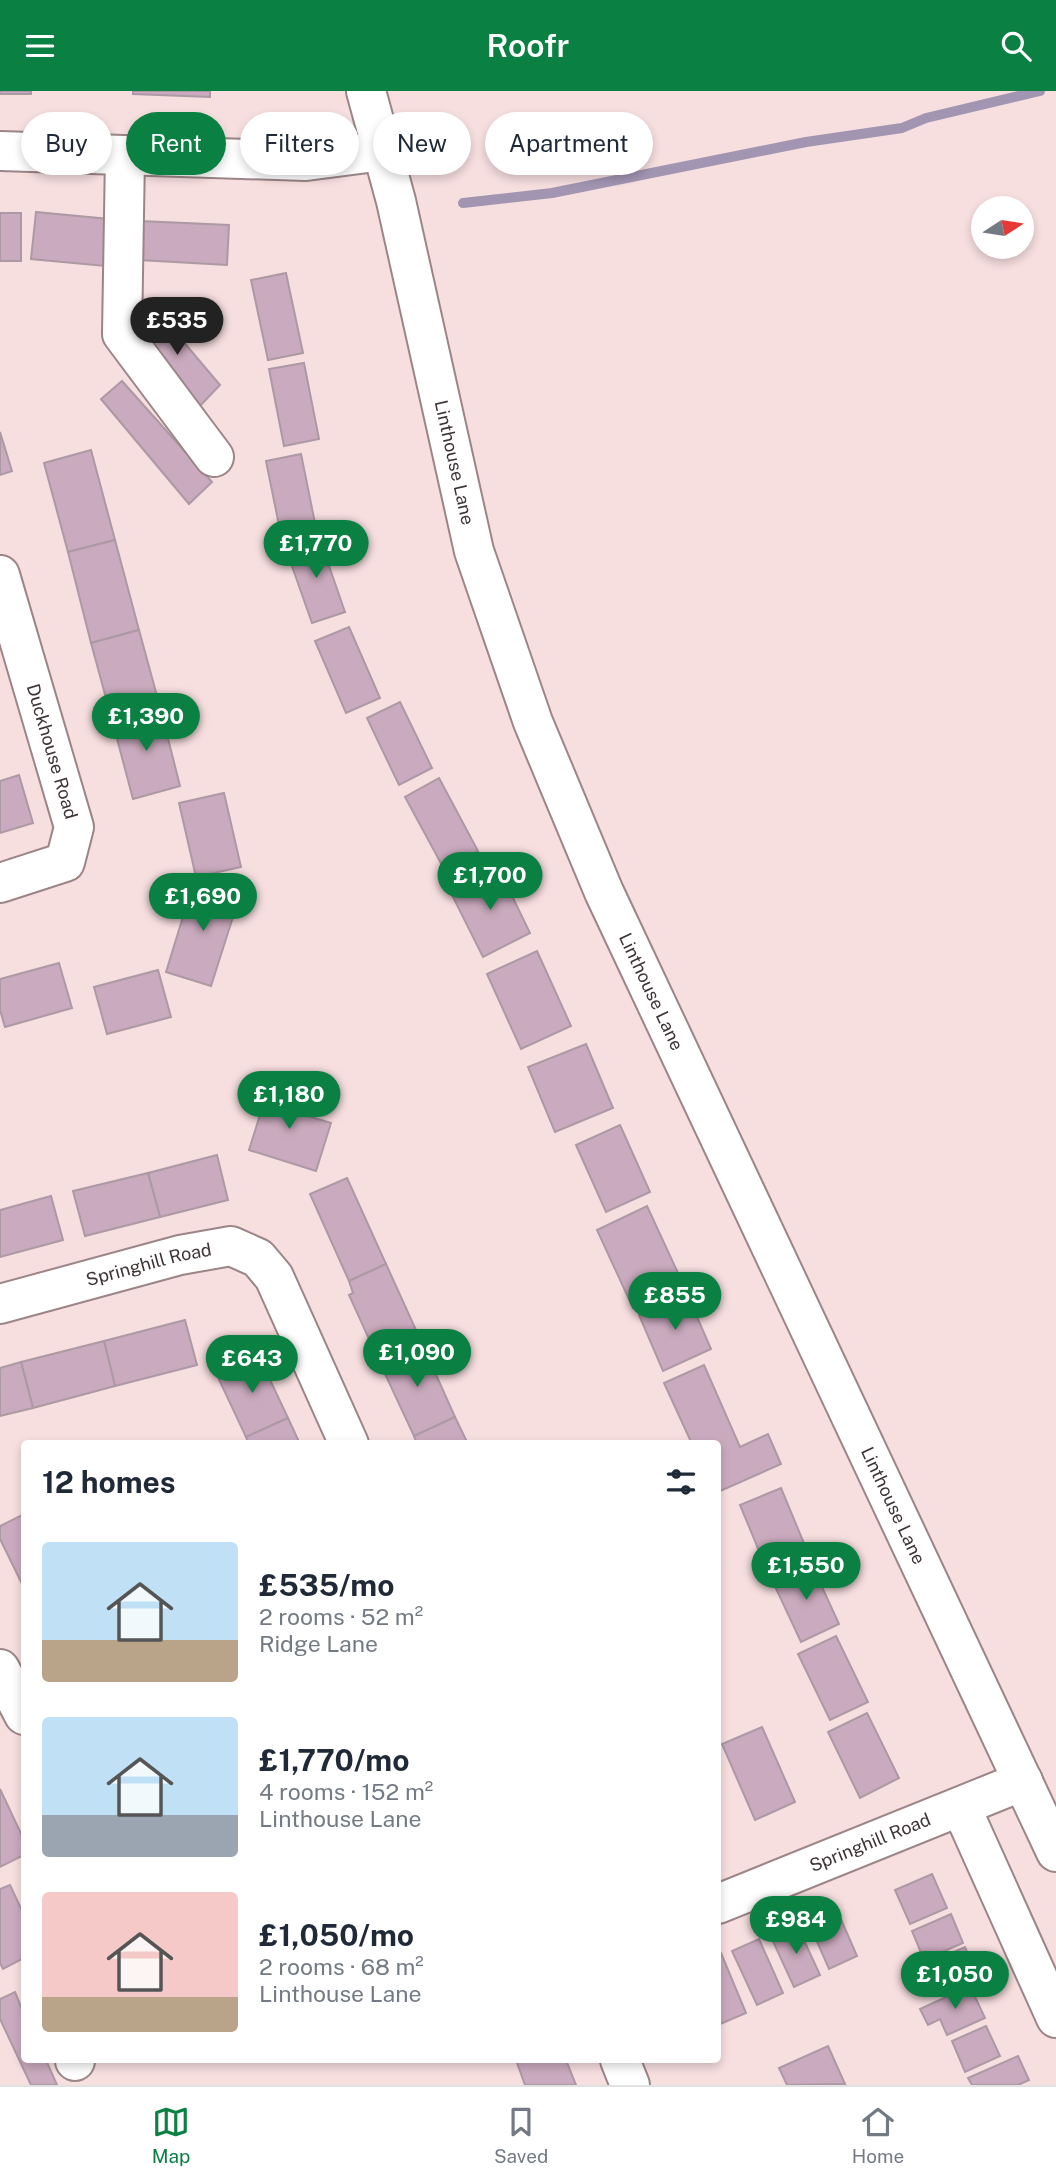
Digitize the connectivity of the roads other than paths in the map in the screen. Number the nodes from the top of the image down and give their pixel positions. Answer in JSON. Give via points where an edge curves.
{"nodes":[{"id":1,"x":366,"y":91,"type":"edge"},
{"id":2,"x":373,"y":116,"type":"edge"},
{"id":3,"x":0,"y":151,"type":"edge"},
{"id":4,"x":373,"y":152,"type":"edge"},
{"id":5,"x":125,"y":156,"type":"junction"},
{"id":6,"x":388,"y":175,"type":"edge"},
{"id":7,"x":214,"y":457,"type":"dead end"},
{"id":8,"x":0,"y":575,"type":"edge"},
{"id":9,"x":0,"y":883,"type":"edge"},
{"id":10,"x":0,"y":1304,"type":"edge"},
{"id":11,"x":347,"y":1440,"type":"edge"},
{"id":12,"x":0,"y":1669,"type":"edge"},
{"id":13,"x":21,"y":1708,"type":"edge"},
{"id":14,"x":1023,"y":1781,"type":"junction"},
{"id":15,"x":961,"y":1807,"type":"junction"},
{"id":16,"x":1056,"y":1852,"type":"edge"},
{"id":17,"x":721,"y":1903,"type":"edge"},
{"id":18,"x":1056,"y":2018,"type":"edge"},
{"id":19,"x":621,"y":2063,"type":"edge"},
{"id":20,"x":630,"y":2085,"type":"edge"}],
"edges":[{"from":1,"to":2,"type":"street","name":"Linthouse Lane"},
{"from":3,"to":5,"type":"street"},
{"from":4,"to":5,"type":"street","via":[[306,161]]},
{"from":5,"to":7,"type":"street","via":[[122,334]]},
{"from":6,"to":14,"type":"street","name":"Linthouse Lane","via":[[474,551],[533,722],[604,892]]},
{"from":8,"to":9,"type":"street","name":"Duckhouse Road","via":[[74,827],[65,862]]},
{"from":10,"to":11,"type":"street","name":"Springhill Road","via":[[180,1255],[231,1246],[258,1258],[274,1277]]},
{"from":12,"to":13,"type":"street"},
{"from":14,"to":15,"type":"street","name":"Springhill Road"},
{"from":14,"to":16,"type":"street","name":"Linthouse Lane"},
{"from":15,"to":17,"type":"street","name":"Springhill Road"},
{"from":15,"to":18,"type":"street"},
{"from":19,"to":20,"type":"street"}]}
